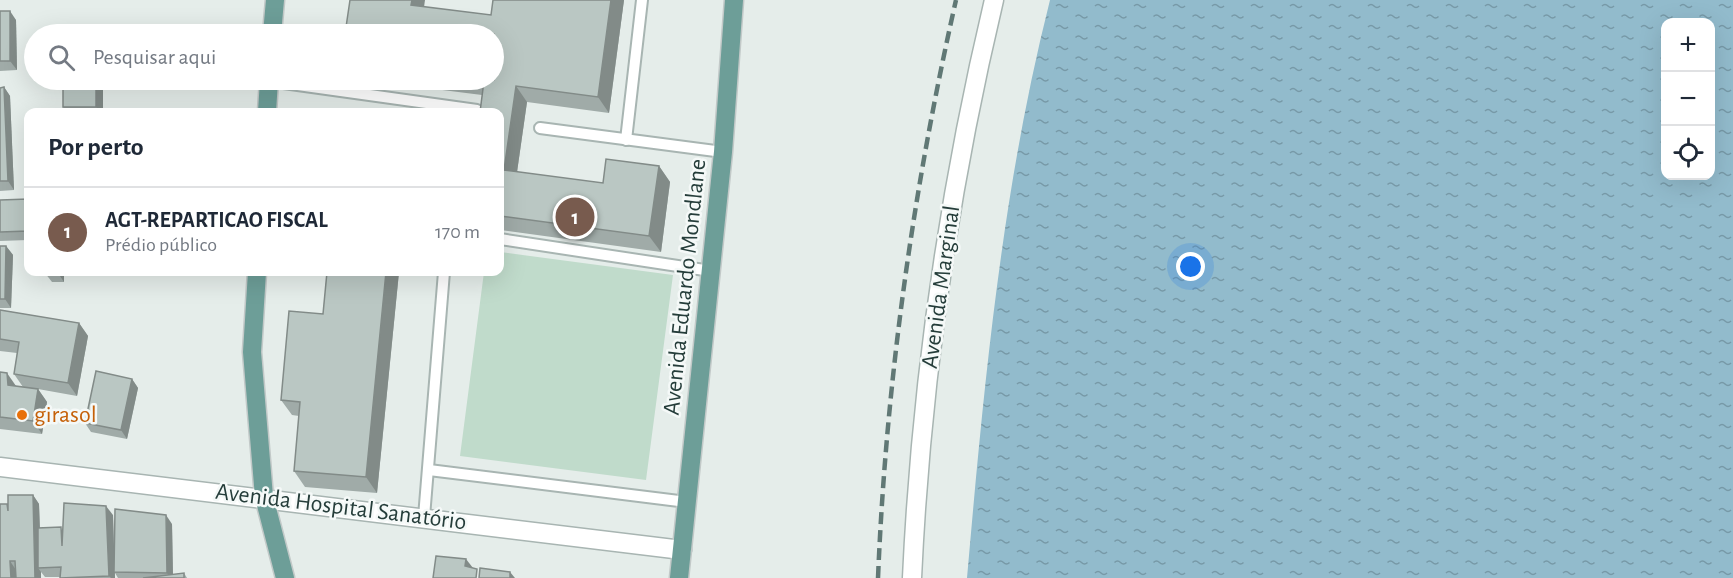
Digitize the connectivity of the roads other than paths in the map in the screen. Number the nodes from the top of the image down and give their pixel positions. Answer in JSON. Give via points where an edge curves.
{"nodes":[{"id":1,"x":275,"y":0,"type":"edge"},
{"id":2,"x":642,"y":0,"type":"edge"},
{"id":3,"x":734,"y":0,"type":"edge"},
{"id":4,"x":994,"y":0,"type":"edge"},
{"id":5,"x":273,"y":24,"type":"edge"},
{"id":6,"x":268,"y":90,"type":"edge"},
{"id":7,"x":338,"y":90,"type":"edge"},
{"id":8,"x":267,"y":108,"type":"edge"},
{"id":9,"x":463,"y":108,"type":"edge"},
{"id":10,"x":540,"y":128,"type":"dead end"},
{"id":11,"x":626,"y":140,"type":"junction"},
{"id":12,"x":723,"y":152,"type":"junction"},
{"id":13,"x":504,"y":240,"type":"edge"},
{"id":14,"x":711,"y":271,"type":"junction"},
{"id":15,"x":257,"y":276,"type":"edge"},
{"id":16,"x":444,"y":276,"type":"edge"},
{"id":17,"x":0,"y":467,"type":"edge"},
{"id":18,"x":429,"y":470,"type":"junction"},
{"id":19,"x":264,"y":497,"type":"junction"},
{"id":20,"x":687,"y":502,"type":"junction"},
{"id":21,"x":423,"y":517,"type":"junction"},
{"id":22,"x":682,"y":550,"type":"junction"},
{"id":23,"x":285,"y":578,"type":"edge"},
{"id":24,"x":679,"y":578,"type":"edge"},
{"id":25,"x":912,"y":578,"type":"edge"}],
"edges":[{"from":1,"to":5,"type":"main road"},
{"from":2,"to":11,"type":"lane"},
{"from":3,"to":12,"type":"main road","name":"Avenida Eduardo Mondlane"},
{"from":4,"to":25,"type":"street","name":"Avenida Marginal","via":[[942,277],[927,387]]},
{"from":6,"to":8,"type":"main road"},
{"from":7,"to":9,"type":"lane"},
{"from":10,"to":11,"type":"lane"},
{"from":11,"to":12,"type":"lane"},
{"from":12,"to":14,"type":"main road","name":"Avenida Eduardo Mondlane"},
{"from":13,"to":14,"type":"lane"},
{"from":14,"to":20,"type":"main road","name":"Avenida Eduardo Mondlane"},
{"from":15,"to":19,"type":"main road","via":[[252,352]]},
{"from":16,"to":18,"type":"lane"},
{"from":17,"to":19,"type":"street","name":"Avenida Hospital Sanatório"},
{"from":18,"to":20,"type":"lane"},
{"from":18,"to":21,"type":"lane"},
{"from":19,"to":21,"type":"street","name":"Avenida Hospital Sanatório"},
{"from":19,"to":23,"type":"main road"},
{"from":20,"to":22,"type":"main road","name":"Avenida Eduardo Mondlane"},
{"from":21,"to":22,"type":"street","name":"Avenida Hospital Sanatório"},
{"from":22,"to":24,"type":"main road","name":"Avenida Eduardo Mondlane"}]}
